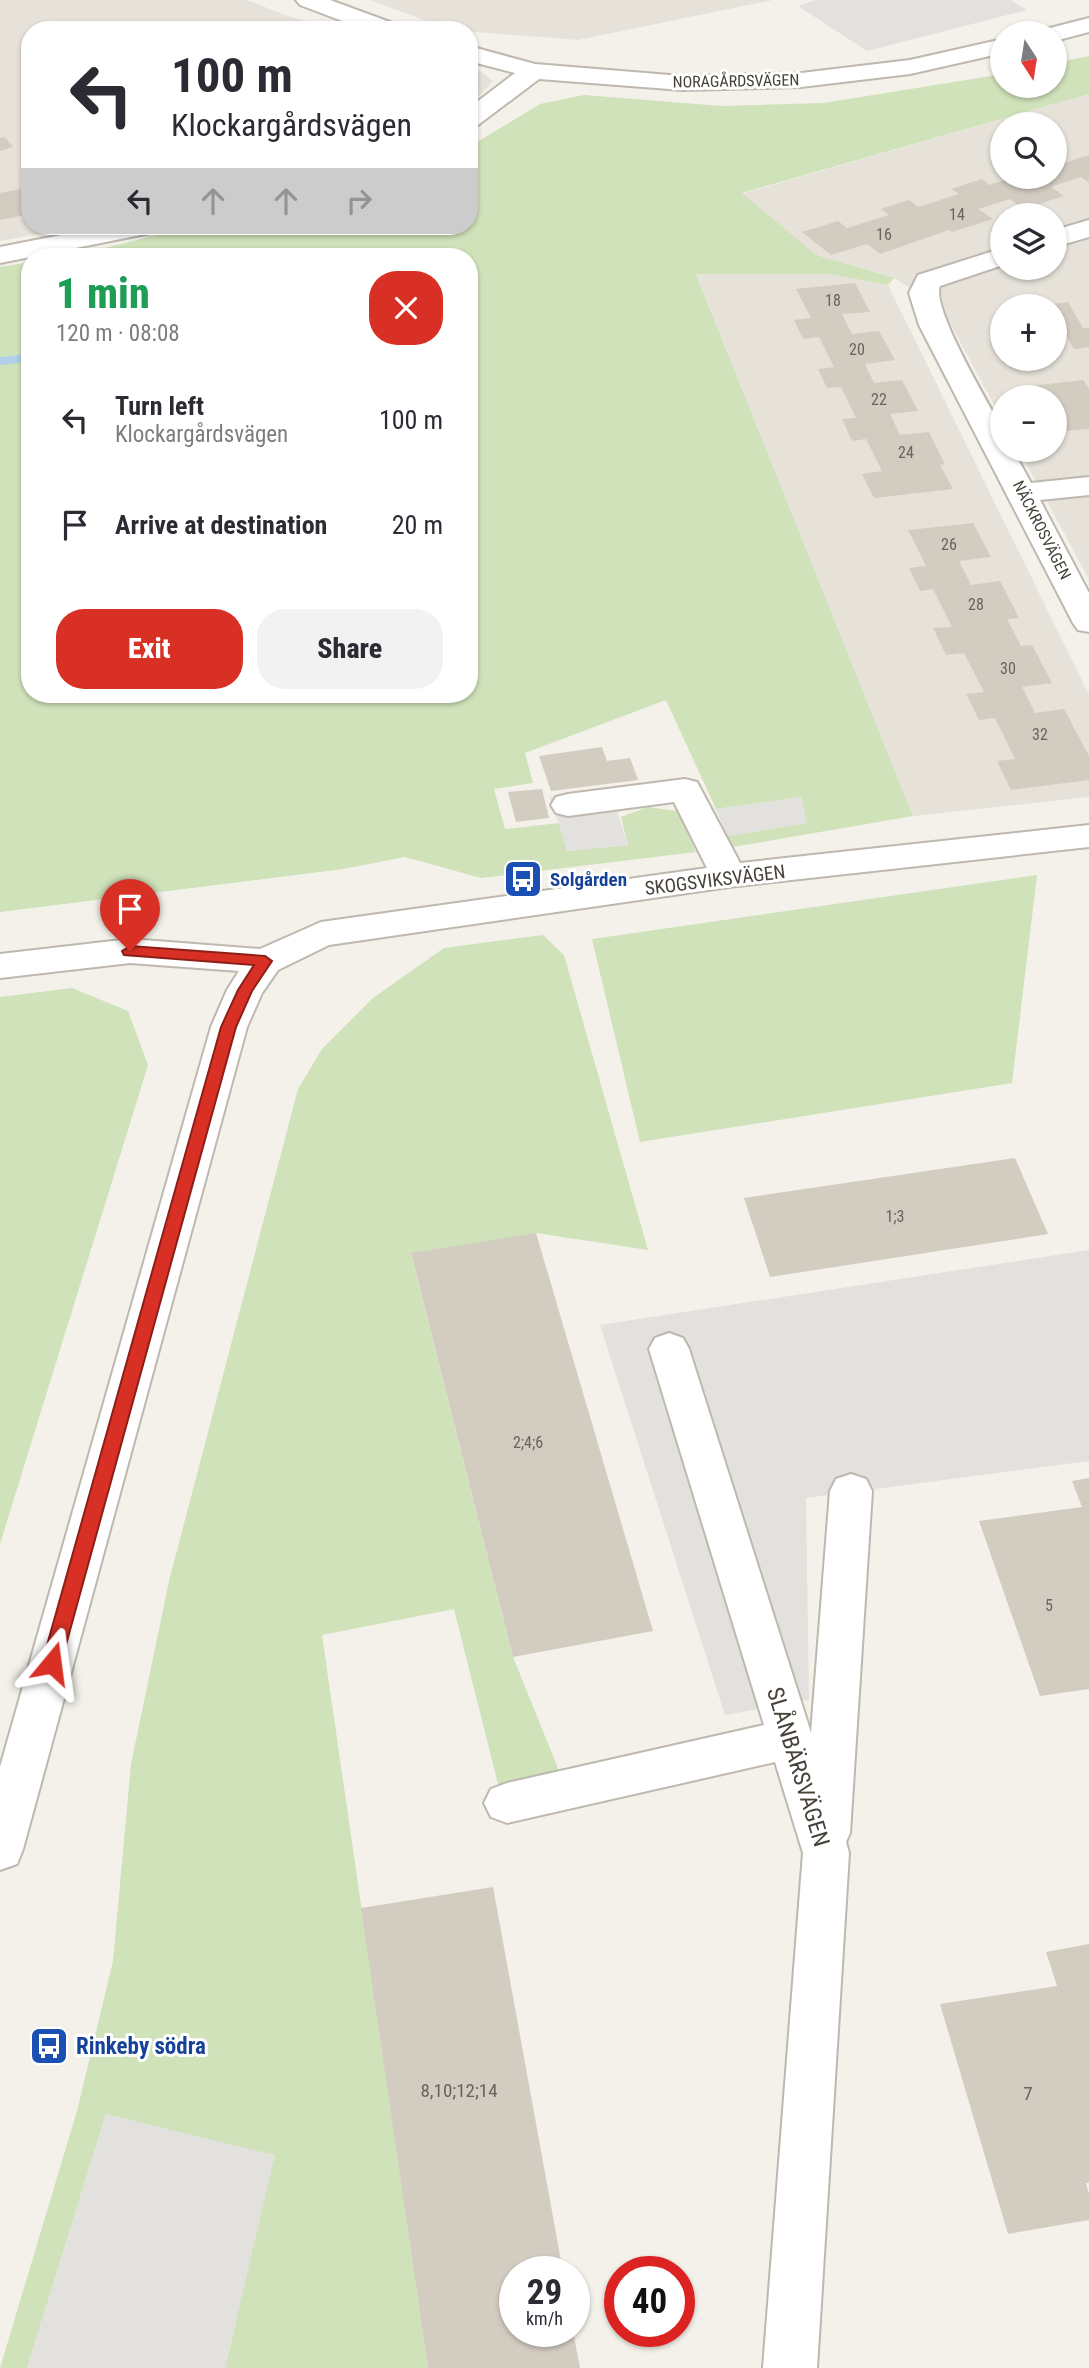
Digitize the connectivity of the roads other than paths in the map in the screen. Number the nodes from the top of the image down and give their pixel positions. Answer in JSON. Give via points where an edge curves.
{"nodes":[{"id":1,"x":308,"y":0,"type":"edge"},
{"id":2,"x":365,"y":21,"type":"edge"},
{"id":3,"x":1089,"y":25,"type":"edge"},
{"id":4,"x":1068,"y":31,"type":"edge"},
{"id":5,"x":990,"y":49,"type":"edge"},
{"id":6,"x":478,"y":55,"type":"edge"},
{"id":7,"x":534,"y":71,"type":"junction"},
{"id":8,"x":478,"y":113,"type":"edge"},
{"id":9,"x":1089,"y":228,"type":"edge"},
{"id":10,"x":101,"y":235,"type":"edge"},
{"id":11,"x":1067,"y":235,"type":"edge"},
{"id":12,"x":35,"y":248,"type":"edge"},
{"id":13,"x":21,"y":251,"type":"edge"},
{"id":14,"x":0,"y":255,"type":"edge"},
{"id":15,"x":990,"y":260,"type":"edge"},
{"id":16,"x":1089,"y":486,"type":"edge"},
{"id":17,"x":1023,"y":492,"type":"junction"},
{"id":18,"x":1089,"y":623,"type":"edge"},
{"id":19,"x":568,"y":805,"type":"dead end"},
{"id":20,"x":1089,"y":836,"type":"edge"},
{"id":21,"x":729,"y":876,"type":"junction"},
{"id":22,"x":265,"y":961,"type":"junction"},
{"id":23,"x":0,"y":966,"type":"edge"},
{"id":24,"x":669,"y":1349,"type":"dead end"},
{"id":25,"x":851,"y":1491,"type":"dead end"},
{"id":26,"x":790,"y":1740,"type":"junction"},
{"id":27,"x":507,"y":1803,"type":"dead end"},
{"id":28,"x":0,"y":1849,"type":"edge"},
{"id":29,"x":826,"y":1853,"type":"junction"},
{"id":30,"x":790,"y":2368,"type":"edge"}],
"edges":[{"from":1,"to":2,"type":"street"},
{"from":3,"to":4,"type":"street"},
{"from":5,"to":7,"type":"street","name":"NORAGÅRDSVÄGEN","via":[[910,67],[801,80],[682,83]]},
{"from":6,"to":7,"type":"street","name":"NORAGÅRDSVÄGEN"},
{"from":7,"to":8,"type":"street"},
{"from":9,"to":11,"type":"street"},
{"from":10,"to":12,"type":"street"},
{"from":13,"to":14,"type":"street"},
{"from":15,"to":17,"type":"street","name":"NÄCKROSVÄGEN","via":[[928,281],[923,293],[933,325]]},
{"from":16,"to":17,"type":"street"},
{"from":17,"to":18,"type":"street","name":"NÄCKROSVÄGEN"},
{"from":19,"to":21,"type":"street","via":[[685,790]]},
{"from":20,"to":21,"type":"street","name":"SKOGSVIKSVÄGEN"},
{"from":21,"to":22,"type":"street","name":"SKOGSVIKSVÄGEN","via":[[321,934]]},
{"from":22,"to":23,"type":"street","via":[[130,951]]},
{"from":22,"to":28,"type":"street","via":[[245,990],[229,1027]]},
{"from":24,"to":26,"type":"street","name":"SLÅNBÄRSVÄGEN"},
{"from":25,"to":29,"type":"street"},
{"from":26,"to":27,"type":"street"},
{"from":26,"to":29,"type":"street","name":"SLÅNBÄRSVÄGEN"},
{"from":29,"to":30,"type":"street","name":"SLÅNBÄRSVÄGEN"}]}
